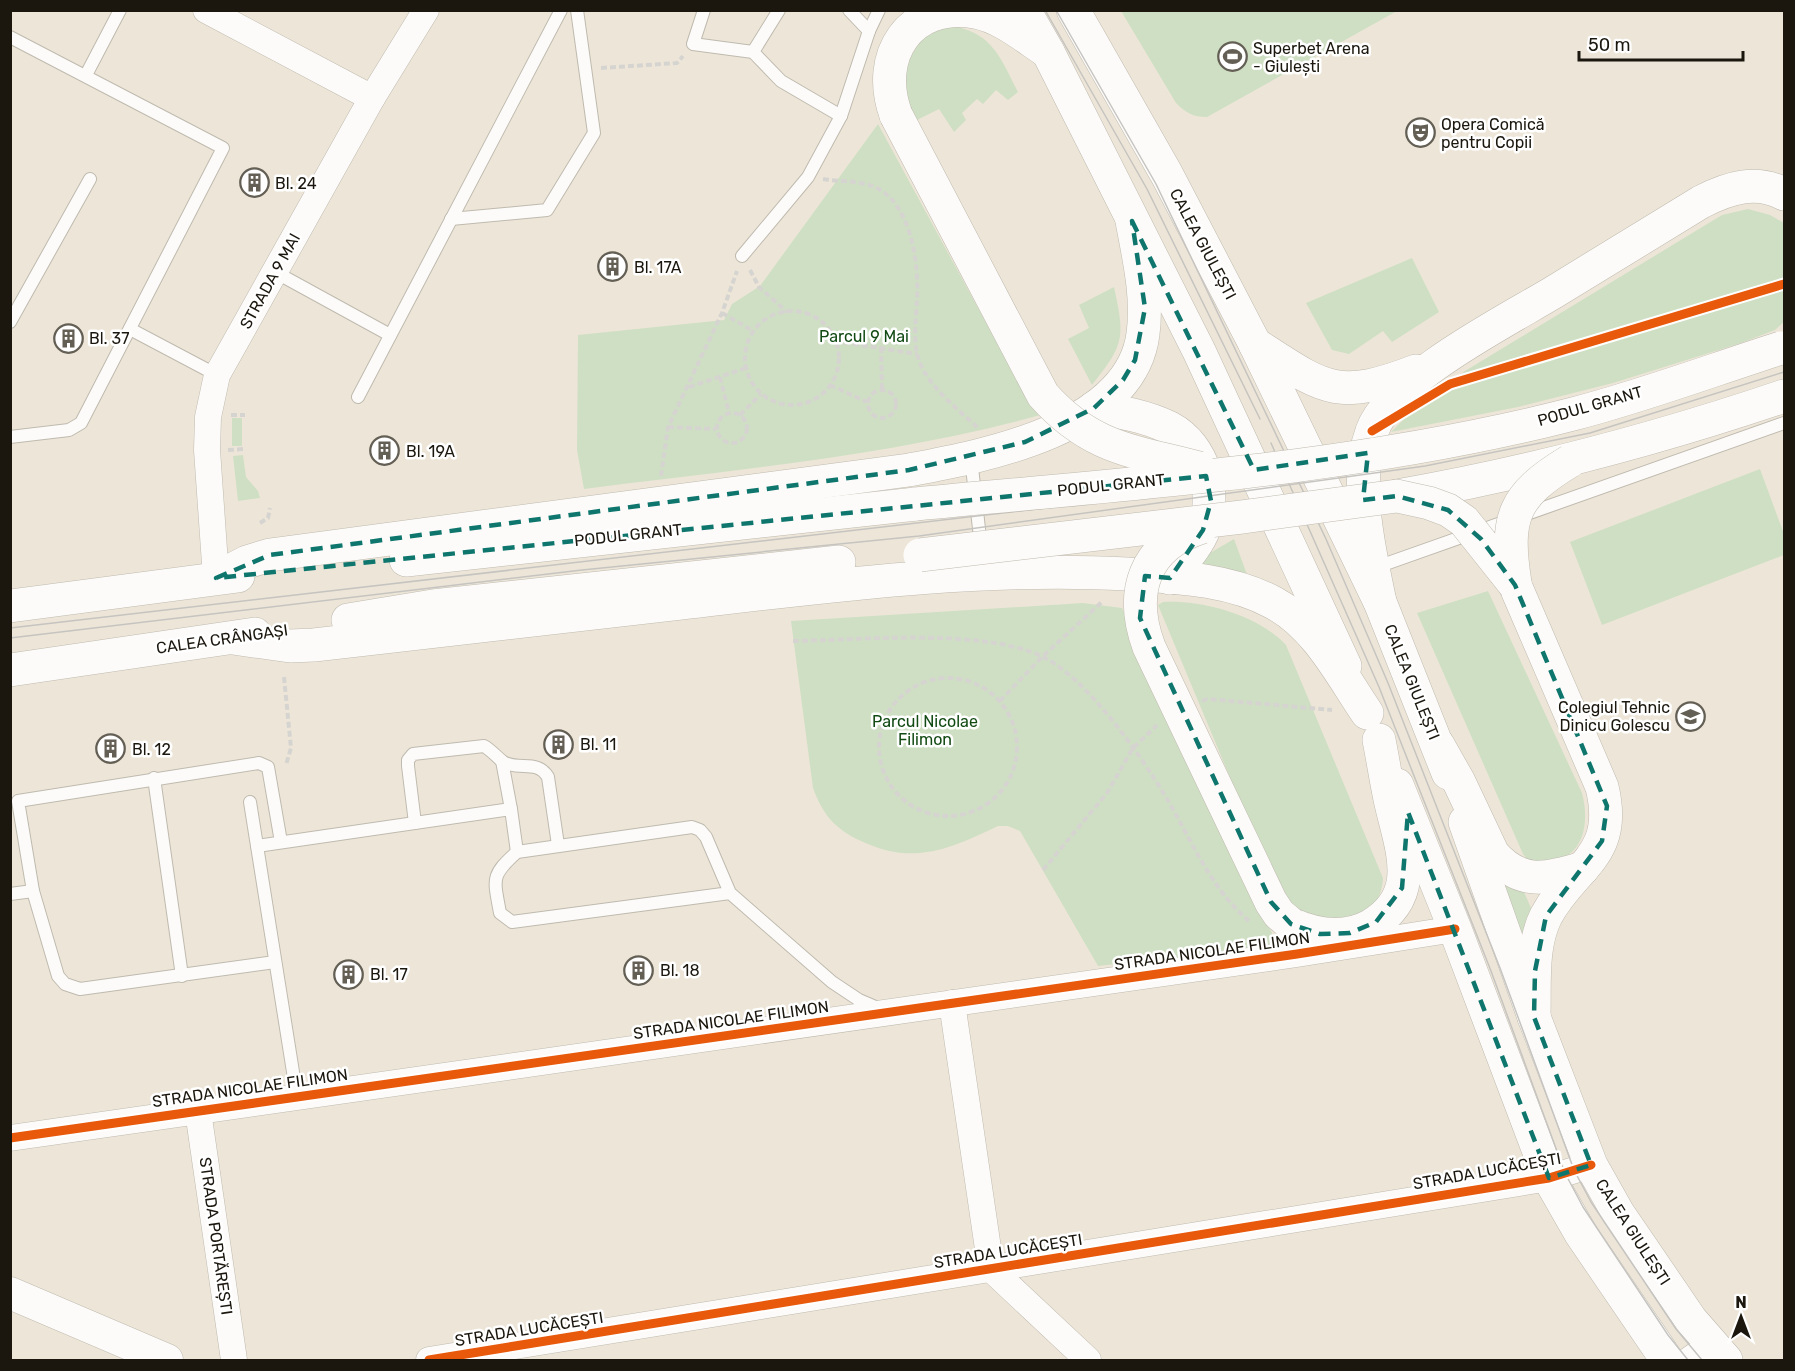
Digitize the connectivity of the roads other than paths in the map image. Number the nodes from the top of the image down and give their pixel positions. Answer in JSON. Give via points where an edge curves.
{"nodes":[{"id":1,"x":120,"y":10,"type":"edge"},
{"id":2,"x":207,"y":10,"type":"edge"},
{"id":3,"x":426,"y":10,"type":"edge"},
{"id":4,"x":561,"y":10,"type":"edge"},
{"id":5,"x":577,"y":10,"type":"edge"},
{"id":6,"x":704,"y":10,"type":"edge"},
{"id":7,"x":779,"y":10,"type":"edge"},
{"id":8,"x":849,"y":10,"type":"edge"},
{"id":9,"x":879,"y":10,"type":"edge"},
{"id":10,"x":1024,"y":10,"type":"edge"},
{"id":11,"x":1073,"y":10,"type":"edge"},
{"id":12,"x":869,"y":31,"type":"junction"},
{"id":13,"x":10,"y":37,"type":"edge"},
{"id":14,"x":753,"y":52,"type":"junction"},
{"id":15,"x":1047,"y":52,"type":"junction"},
{"id":16,"x":86,"y":75,"type":"junction"},
{"id":17,"x":372,"y":98,"type":"junction"},
{"id":18,"x":841,"y":116,"type":"junction"},
{"id":19,"x":90,"y":179,"type":"dead end"},
{"id":20,"x":1785,"y":194,"type":"edge"},
{"id":21,"x":451,"y":219,"type":"junction"},
{"id":22,"x":1132,"y":221,"type":"junction"},
{"id":23,"x":742,"y":256,"type":"road end"},
{"id":24,"x":275,"y":272,"type":"junction"},
{"id":25,"x":10,"y":322,"type":"edge"},
{"id":26,"x":130,"y":329,"type":"junction"},
{"id":27,"x":390,"y":335,"type":"junction"},
{"id":28,"x":1255,"y":344,"type":"junction"},
{"id":29,"x":1783,"y":347,"type":"edge"},
{"id":30,"x":1449,"y":372,"type":"junction"},
{"id":31,"x":217,"y":375,"type":"junction"},
{"id":32,"x":1785,"y":396,"type":"edge"},
{"id":33,"x":358,"y":397,"type":"dead end"},
{"id":34,"x":1095,"y":408,"type":"junction"},
{"id":35,"x":1785,"y":423,"type":"edge"},
{"id":36,"x":10,"y":437,"type":"edge"},
{"id":37,"x":985,"y":454,"type":"junction"},
{"id":38,"x":1570,"y":461,"type":"junction"},
{"id":39,"x":1224,"y":474,"type":"junction"},
{"id":40,"x":1397,"y":496,"type":"junction"},
{"id":41,"x":1242,"y":517,"type":"junction"},
{"id":42,"x":1373,"y":568,"type":"junction"},
{"id":43,"x":984,"y":574,"type":"junction"},
{"id":44,"x":216,"y":578,"type":"junction"},
{"id":45,"x":1170,"y":578,"type":"junction"},
{"id":46,"x":1515,"y":585,"type":"junction"},
{"id":47,"x":1380,"y":602,"type":"junction"},
{"id":48,"x":10,"y":606,"type":"edge"},
{"id":49,"x":233,"y":638,"type":"junction"},
{"id":50,"x":10,"y":670,"type":"edge"},
{"id":51,"x":1373,"y":727,"type":"junction"},
{"id":52,"x":1438,"y":745,"type":"junction"},
{"id":53,"x":502,"y":761,"type":"junction"},
{"id":54,"x":154,"y":778,"type":"junction"},
{"id":55,"x":250,"y":802,"type":"dead end"},
{"id":56,"x":511,"y":809,"type":"junction"},
{"id":57,"x":415,"y":823,"type":"junction"},
{"id":58,"x":281,"y":842,"type":"junction"},
{"id":59,"x":558,"y":845,"type":"junction"},
{"id":60,"x":257,"y":846,"type":"junction"},
{"id":61,"x":517,"y":852,"type":"junction"},
{"id":62,"x":1583,"y":868,"type":"junction"},
{"id":63,"x":33,"y":891,"type":"junction"},
{"id":64,"x":730,"y":893,"type":"junction"},
{"id":65,"x":10,"y":894,"type":"edge"},
{"id":66,"x":1455,"y":929,"type":"junction"},
{"id":67,"x":275,"y":962,"type":"junction"},
{"id":68,"x":182,"y":976,"type":"junction"},
{"id":69,"x":952,"y":1003,"type":"junction"},
{"id":70,"x":888,"y":1012,"type":"junction"},
{"id":71,"x":1534,"y":1017,"type":"junction"},
{"id":72,"x":297,"y":1097,"type":"junction"},
{"id":73,"x":198,"y":1111,"type":"junction"},
{"id":74,"x":10,"y":1138,"type":"edge"},
{"id":75,"x":1591,"y":1165,"type":"junction"},
{"id":76,"x":1549,"y":1178,"type":"junction"},
{"id":77,"x":991,"y":1269,"type":"junction"},
{"id":78,"x":10,"y":1293,"type":"edge"},
{"id":79,"x":1709,"y":1355,"type":"edge"},
{"id":80,"x":167,"y":1360,"type":"edge"},
{"id":81,"x":234,"y":1360,"type":"edge"},
{"id":82,"x":429,"y":1360,"type":"edge"},
{"id":83,"x":1088,"y":1360,"type":"edge"},
{"id":84,"x":1667,"y":1360,"type":"edge"}],
"edges":[{"from":1,"to":16,"type":"lane"},
{"from":2,"to":17,"type":"street"},
{"from":3,"to":17,"type":"street","name":"STRADA 9 MAI"},
{"from":4,"to":21,"type":"lane"},
{"from":5,"to":21,"type":"lane","via":[[594,133],[547,210]]},
{"from":6,"to":14,"type":"lane","via":[[693,44]]},
{"from":7,"to":14,"type":"lane"},
{"from":8,"to":12,"type":"lane"},
{"from":9,"to":12,"type":"lane"},
{"from":10,"to":15,"type":"main road"},
{"from":11,"to":28,"type":"main road","name":"CALEA GIULEȘTI","via":[[1167,175]]},
{"from":12,"to":18,"type":"lane"},
{"from":13,"to":16,"type":"lane"},
{"from":14,"to":18,"type":"lane","via":[[781,81]]},
{"from":15,"to":22,"type":"main road"},
{"from":15,"to":39,"type":"main road","bridge":true,"via":[[991,16],[962,11],[928,18],[895,48],[889,63],[887,82],[896,115],[1033,380],[1056,410],[1105,443]]},
{"from":16,"to":26,"type":"lane","via":[[223,148]]},
{"from":17,"to":24,"type":"street","name":"STRADA 9 MAI"},
{"from":18,"to":23,"type":"lane","via":[[808,177]]},
{"from":19,"to":25,"type":"lane"},
{"from":20,"to":30,"type":"main road","via":[[1761,186],[1719,193]]},
{"from":21,"to":27,"type":"lane"},
{"from":22,"to":34,"type":"main road","via":[[1143,285],[1143,337],[1123,380]]},
{"from":22,"to":51,"type":"main road","via":[[1199,351]]},
{"from":24,"to":27,"type":"lane"},
{"from":24,"to":31,"type":"street","name":"STRADA 9 MAI"},
{"from":26,"to":31,"type":"lane"},
{"from":26,"to":36,"type":"lane","via":[[81,423],[69,430]]},
{"from":27,"to":33,"type":"lane"},
{"from":28,"to":30,"type":"main road","via":[[1308,378],[1340,388],[1365,388]]},
{"from":28,"to":47,"type":"main road","name":"CALEA GIULEȘTI"},
{"from":29,"to":39,"type":"main road","name":"PODUL GRANT","bridge":true,"via":[[1574,414],[1410,447]]},
{"from":30,"to":42,"type":"main road","via":[[1389,403],[1372,431],[1364,509]]},
{"from":31,"to":44,"type":"street","name":"STRADA 9 MAI","via":[[208,417],[207,450]]},
{"from":32,"to":38,"type":"main road","via":[[1650,440]]},
{"from":34,"to":37,"type":"main road","via":[[1053,431]]},
{"from":34,"to":45,"type":"main road","via":[[1139,416],[1172,429],[1192,449],[1204,472],[1211,501],[1203,530]]},
{"from":35,"to":42,"type":"lane"},
{"from":37,"to":43,"type":"lane"},
{"from":37,"to":44,"type":"main road","via":[[833,481],[270,555]]},
{"from":38,"to":40,"type":"main road","bridge":true,"via":[[1492,480]]},
{"from":38,"to":46,"type":"main road","bridge":true,"via":[[1535,484],[1514,517],[1510,536]]},
{"from":39,"to":44,"type":"main road","name":"PODUL GRANT","bridge":true},
{"from":40,"to":41,"type":"main road","bridge":true},
{"from":40,"to":46,"type":"main road","bridge":true,"via":[[1429,502],[1464,521]]},
{"from":41,"to":49,"type":"main road","name":"CALEA CRÂNGAȘI","bridge":true,"via":[[433,606]]},
{"from":41,"to":51,"type":"main road","bridge":true,"via":[[1186,533],[1164,549],[1143,580],[1140,618],[1149,647],[1271,902],[1291,924],[1320,934],[1350,933],[1376,922],[1397,900],[1402,888],[1405,865]]},
{"from":42,"to":47,"type":"main road"},
{"from":43,"to":45,"type":"main road","via":[[1057,571]]},
{"from":43,"to":49,"type":"main road","via":[[874,580],[314,645],[290,646]]},
{"from":44,"to":48,"type":"main road"},
{"from":45,"to":51,"type":"main road","via":[[1226,585],[1276,604],[1316,639]]},
{"from":46,"to":62,"type":"main road","via":[[1607,806],[1602,841]]},
{"from":47,"to":52,"type":"main road","name":"CALEA GIULEȘTI"},
{"from":49,"to":50,"type":"main road","name":"CALEA CRÂNGAȘI"},
{"from":51,"to":66,"type":"main road"},
{"from":52,"to":62,"type":"main road","via":[[1501,864],[1528,877],[1542,878]]},
{"from":52,"to":71,"type":"main road","name":"CALEA GIULEȘTI"},
{"from":53,"to":56,"type":"lane"},
{"from":53,"to":57,"type":"lane","via":[[484,746],[413,753],[408,766]]},
{"from":53,"to":59,"type":"lane","via":[[517,767],[543,769],[548,777]]},
{"from":54,"to":58,"type":"lane","via":[[259,763],[268,767]]},
{"from":54,"to":63,"type":"lane","via":[[18,801]]},
{"from":54,"to":68,"type":"lane"},
{"from":55,"to":60,"type":"lane"},
{"from":56,"to":57,"type":"lane"},
{"from":56,"to":61,"type":"lane"},
{"from":57,"to":58,"type":"lane"},
{"from":58,"to":60,"type":"lane"},
{"from":59,"to":61,"type":"lane"},
{"from":59,"to":64,"type":"lane","via":[[692,827],[706,837]]},
{"from":60,"to":67,"type":"lane"},
{"from":61,"to":64,"type":"lane","via":[[499,868],[494,883],[500,913],[512,922]]},
{"from":62,"to":71,"type":"main road","via":[[1557,899],[1539,933]]},
{"from":63,"to":65,"type":"lane"},
{"from":63,"to":68,"type":"lane","via":[[58,976],[65,984],[80,989]]},
{"from":64,"to":70,"type":"lane","via":[[832,982],[859,1000]]},
{"from":66,"to":69,"type":"street","name":"STRADA NICOLAE FILIMON"},
{"from":66,"to":76,"type":"main road"},
{"from":67,"to":68,"type":"lane"},
{"from":67,"to":72,"type":"lane"},
{"from":69,"to":70,"type":"street","name":"STRADA NICOLAE FILIMON"},
{"from":69,"to":77,"type":"street"},
{"from":70,"to":72,"type":"street","name":"STRADA NICOLAE FILIMON"},
{"from":71,"to":75,"type":"main road","name":"CALEA GIULEȘTI"},
{"from":72,"to":73,"type":"street","name":"STRADA NICOLAE FILIMON"},
{"from":73,"to":74,"type":"street","name":"STRADA NICOLAE FILIMON"},
{"from":73,"to":81,"type":"street","name":"STRADA PORTĂREȘTI"},
{"from":75,"to":76,"type":"street","name":"STRADA LUCĂCEȘTI"},
{"from":75,"to":79,"type":"main road","name":"CALEA GIULEȘTI"},
{"from":76,"to":77,"type":"street","name":"STRADA LUCĂCEȘTI"},
{"from":76,"to":84,"type":"main road","via":[[1581,1234]]},
{"from":77,"to":82,"type":"street","name":"STRADA LUCĂCEȘTI"},
{"from":77,"to":83,"type":"street"},
{"from":78,"to":80,"type":"street"}]}
